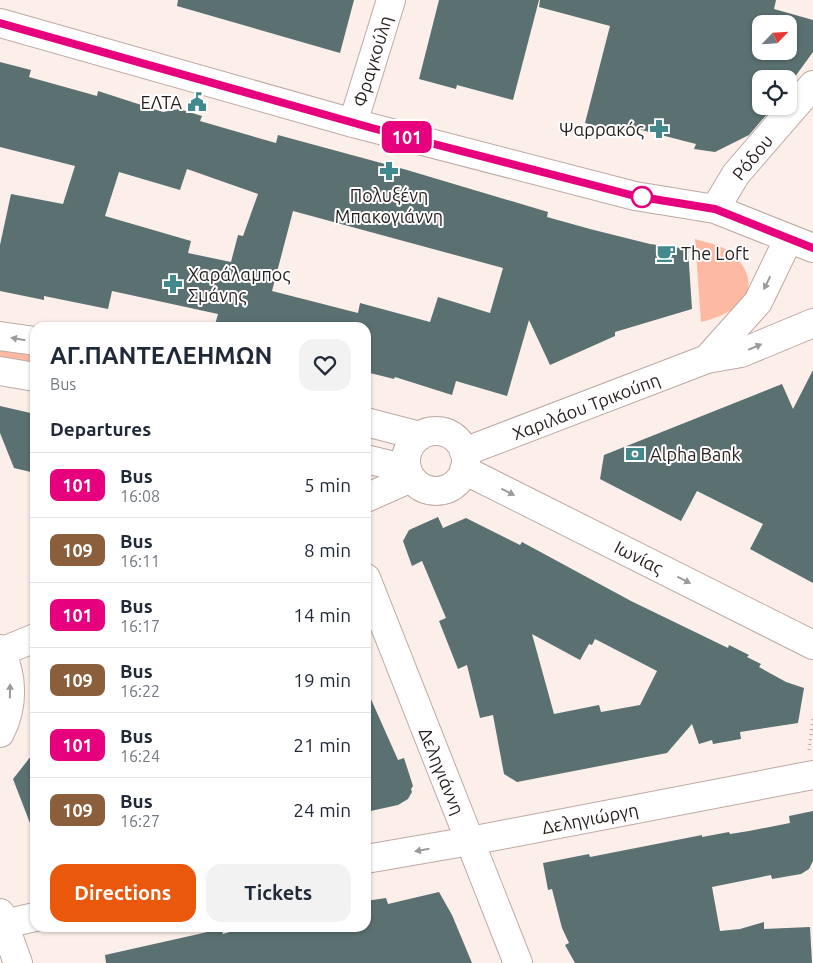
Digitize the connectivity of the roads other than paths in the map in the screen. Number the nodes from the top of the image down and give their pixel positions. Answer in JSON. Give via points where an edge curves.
{"nodes":[{"id":1,"x":391,"y":0,"type":"edge"},
{"id":2,"x":0,"y":23,"type":"edge"},
{"id":3,"x":813,"y":85,"type":"edge"},
{"id":4,"x":353,"y":123,"type":"junction"},
{"id":5,"x":715,"y":209,"type":"junction"},
{"id":6,"x":801,"y":244,"type":"edge"},
{"id":7,"x":813,"y":323,"type":"edge"},
{"id":8,"x":0,"y":336,"type":"edge"},
{"id":9,"x":30,"y":341,"type":"edge"},
{"id":10,"x":708,"y":359,"type":"junction"},
{"id":11,"x":0,"y":371,"type":"edge"},
{"id":12,"x":30,"y":376,"type":"edge"},
{"id":13,"x":371,"y":423,"type":"edge"},
{"id":14,"x":420,"y":436,"type":"junction"},
{"id":15,"x":371,"y":461,"type":"edge"},
{"id":16,"x":464,"y":461,"type":"junction"},
{"id":17,"x":409,"y":474,"type":"junction"},
{"id":18,"x":371,"y":495,"type":"edge"},
{"id":19,"x":371,"y":591,"type":"edge"},
{"id":20,"x":30,"y":640,"type":"edge"},
{"id":21,"x":813,"y":645,"type":"edge"},
{"id":22,"x":1,"y":651,"type":"edge"},
{"id":23,"x":0,"y":733,"type":"edge"},
{"id":24,"x":811,"y":764,"type":"edge"},
{"id":25,"x":470,"y":841,"type":"junction"},
{"id":26,"x":371,"y":858,"type":"edge"},
{"id":27,"x":30,"y":918,"type":"edge"},
{"id":28,"x":2,"y":922,"type":"edge"},
{"id":29,"x":18,"y":963,"type":"edge"},
{"id":30,"x":518,"y":963,"type":"edge"}],
"edges":[{"from":1,"to":4,"type":"street","name":"Φραγκούλη"},
{"from":2,"to":4,"type":"street"},
{"from":3,"to":5,"type":"street","name":"Ρόδου","via":[[736,174]]},
{"from":4,"to":5,"type":"street","via":[[635,196]]},
{"from":5,"to":6,"type":"street"},
{"from":6,"to":10,"type":"street","name":"Χαριλάου Τρικούπη","one_way":true,"via":[[758,302]]},
{"from":10,"to":7,"type":"street","name":"Χαριλάου Τρικούπη","one_way":true,"via":[[742,352]]},
{"from":9,"to":8,"type":"street","one_way":true},
{"from":10,"to":16,"type":"street","name":"Χαριλάου Τρικούπη"},
{"from":11,"to":12,"type":"street"},
{"from":13,"to":14,"type":"street"},
{"from":14,"to":16,"type":"street","via":[[437,432],[454,437]]},
{"from":14,"to":17,"type":"street","via":[[408,451]]},
{"from":15,"to":17,"type":"street"},
{"from":16,"to":17,"type":"street","via":[[455,484],[440,491],[424,488]]},
{"from":16,"to":21,"type":"street","name":"Ιωνίας","one_way":true},
{"from":17,"to":18,"type":"street"},
{"from":19,"to":25,"type":"street","name":"Δεληγιάννη"},
{"from":20,"to":22,"type":"street"},
{"from":23,"to":22,"type":"street","one_way":true,"via":[[10,693],[8,669]]},
{"from":24,"to":25,"type":"street","name":"Δεληγιώργη"},
{"from":25,"to":26,"type":"street","name":"Δεληγιώργη","one_way":true},
{"from":25,"to":30,"type":"street","name":"Δεληγιάννη"},
{"from":27,"to":28,"type":"street"},
{"from":28,"to":29,"type":"street"}]}
